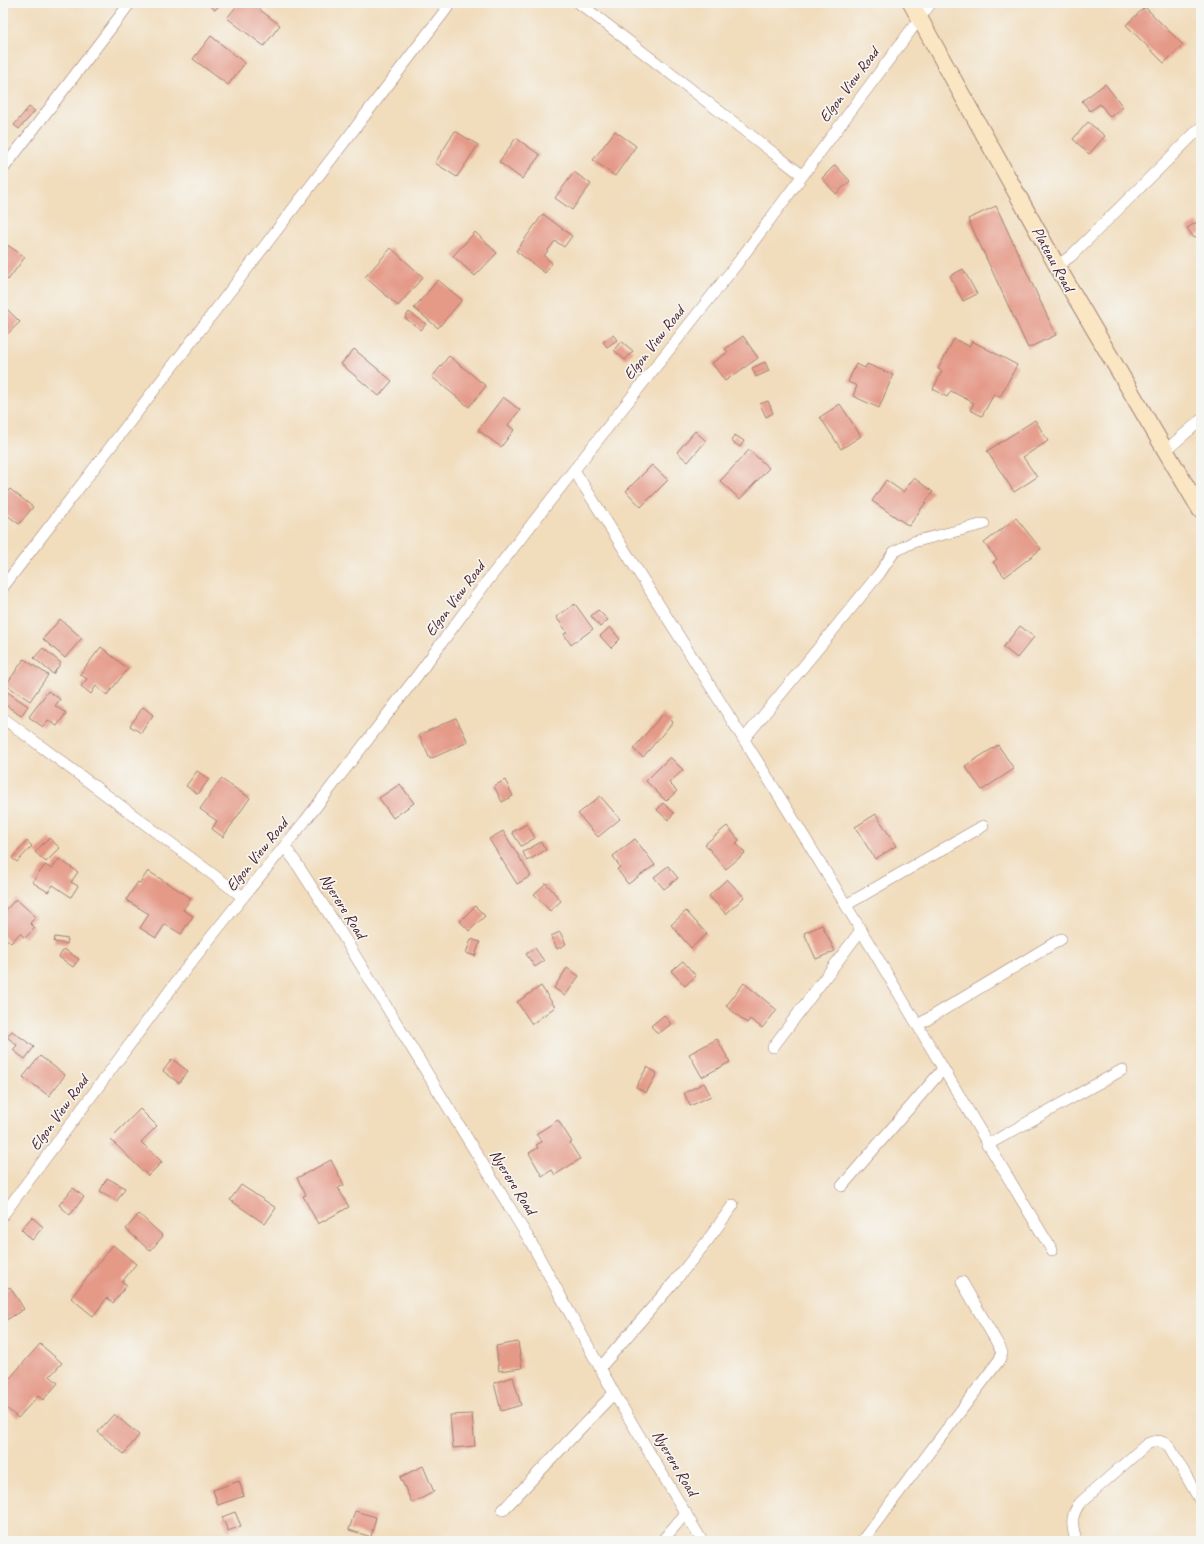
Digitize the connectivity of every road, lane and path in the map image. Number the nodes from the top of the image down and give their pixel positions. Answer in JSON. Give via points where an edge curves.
{"nodes":[{"id":1,"x":130,"y":3,"type":"edge"},
{"id":2,"x":451,"y":3,"type":"edge"},
{"id":3,"x":579,"y":3,"type":"edge"},
{"id":4,"x":911,"y":3,"type":"edge"},
{"id":5,"x":931,"y":3,"type":"edge"},
{"id":6,"x":920,"y":18,"type":"junction"},
{"id":7,"x":1201,"y":127,"type":"edge"},
{"id":8,"x":3,"y":169,"type":"edge"},
{"id":9,"x":802,"y":175,"type":"junction"},
{"id":10,"x":1057,"y":266,"type":"junction"},
{"id":11,"x":1201,"y":420,"type":"edge"},
{"id":12,"x":1165,"y":451,"type":"junction"},
{"id":13,"x":574,"y":470,"type":"junction"},
{"id":14,"x":1201,"y":511,"type":"edge"},
{"id":15,"x":984,"y":524,"type":"dead end"},
{"id":16,"x":3,"y":587,"type":"edge"},
{"id":17,"x":3,"y":718,"type":"edge"},
{"id":18,"x":744,"y":739,"type":"junction"},
{"id":19,"x":983,"y":826,"type":"dead end"},
{"id":20,"x":285,"y":847,"type":"junction"},
{"id":21,"x":243,"y":897,"type":"junction"},
{"id":22,"x":846,"y":905,"type":"junction"},
{"id":23,"x":861,"y":930,"type":"junction"},
{"id":24,"x":1061,"y":940,"type":"dead end"},
{"id":25,"x":918,"y":1025,"type":"junction"},
{"id":26,"x":773,"y":1048,"type":"dead end"},
{"id":27,"x":943,"y":1069,"type":"junction"},
{"id":28,"x":1122,"y":1070,"type":"dead end"},
{"id":29,"x":988,"y":1145,"type":"junction"},
{"id":30,"x":842,"y":1186,"type":"dead end"},
{"id":31,"x":733,"y":1205,"type":"dead end"},
{"id":32,"x":3,"y":1214,"type":"edge"},
{"id":33,"x":1052,"y":1250,"type":"dead end"},
{"id":34,"x":962,"y":1282,"type":"dead end"},
{"id":35,"x":600,"y":1368,"type":"junction"},
{"id":36,"x":614,"y":1393,"type":"junction"},
{"id":37,"x":1201,"y":1502,"type":"edge"},
{"id":38,"x":503,"y":1510,"type":"dead end"},
{"id":39,"x":686,"y":1513,"type":"junction"},
{"id":40,"x":662,"y":1541,"type":"edge"},
{"id":41,"x":702,"y":1541,"type":"edge"},
{"id":42,"x":862,"y":1541,"type":"edge"},
{"id":43,"x":1076,"y":1541,"type":"edge"}],
"edges":[{"from":1,"to":8,"type":"street"},
{"from":2,"to":16,"type":"street"},
{"from":3,"to":9,"type":"street"},
{"from":4,"to":6,"type":"street","name":"Plateau Road"},
{"from":5,"to":6,"type":"street","name":"Elgon View Road"},
{"from":6,"to":9,"type":"street","name":"Elgon View Road"},
{"from":6,"to":10,"type":"street","name":"Plateau Road"},
{"from":7,"to":10,"type":"street","via":[[1071,256]]},
{"from":9,"to":13,"type":"street","name":"Elgon View Road","via":[[736,265]]},
{"from":10,"to":12,"type":"street","name":"Plateau Road"},
{"from":11,"to":12,"type":"street"},
{"from":12,"to":14,"type":"street","name":"Plateau Road"},
{"from":13,"to":18,"type":"street"},
{"from":13,"to":20,"type":"street","name":"Elgon View Road"},
{"from":15,"to":18,"type":"street","via":[[913,542],[894,552],[879,574]]},
{"from":17,"to":21,"type":"street"},
{"from":18,"to":22,"type":"street"},
{"from":19,"to":22,"type":"street"},
{"from":20,"to":21,"type":"street","name":"Elgon View Road"},
{"from":20,"to":35,"type":"street","name":"Nyerere Road","via":[[340,931],[529,1239]]},
{"from":21,"to":32,"type":"street","name":"Elgon View Road"},
{"from":22,"to":23,"type":"street"},
{"from":23,"to":25,"type":"street"},
{"from":23,"to":26,"type":"street"},
{"from":24,"to":25,"type":"street"},
{"from":25,"to":27,"type":"street"},
{"from":27,"to":29,"type":"street"},
{"from":27,"to":30,"type":"street"},
{"from":28,"to":29,"type":"street"},
{"from":29,"to":33,"type":"street"},
{"from":31,"to":35,"type":"street","via":[[675,1281]]},
{"from":34,"to":42,"type":"street","via":[[999,1346],[1002,1353],[1000,1359]]},
{"from":35,"to":36,"type":"street","name":"Nyerere Road"},
{"from":36,"to":38,"type":"street"},
{"from":36,"to":39,"type":"street","name":"Nyerere Road"},
{"from":37,"to":43,"type":"street","via":[[1169,1446],[1154,1440],[1075,1509],[1072,1523]]},
{"from":39,"to":40,"type":"street"},
{"from":39,"to":41,"type":"street","name":"Nyerere Road"}]}
